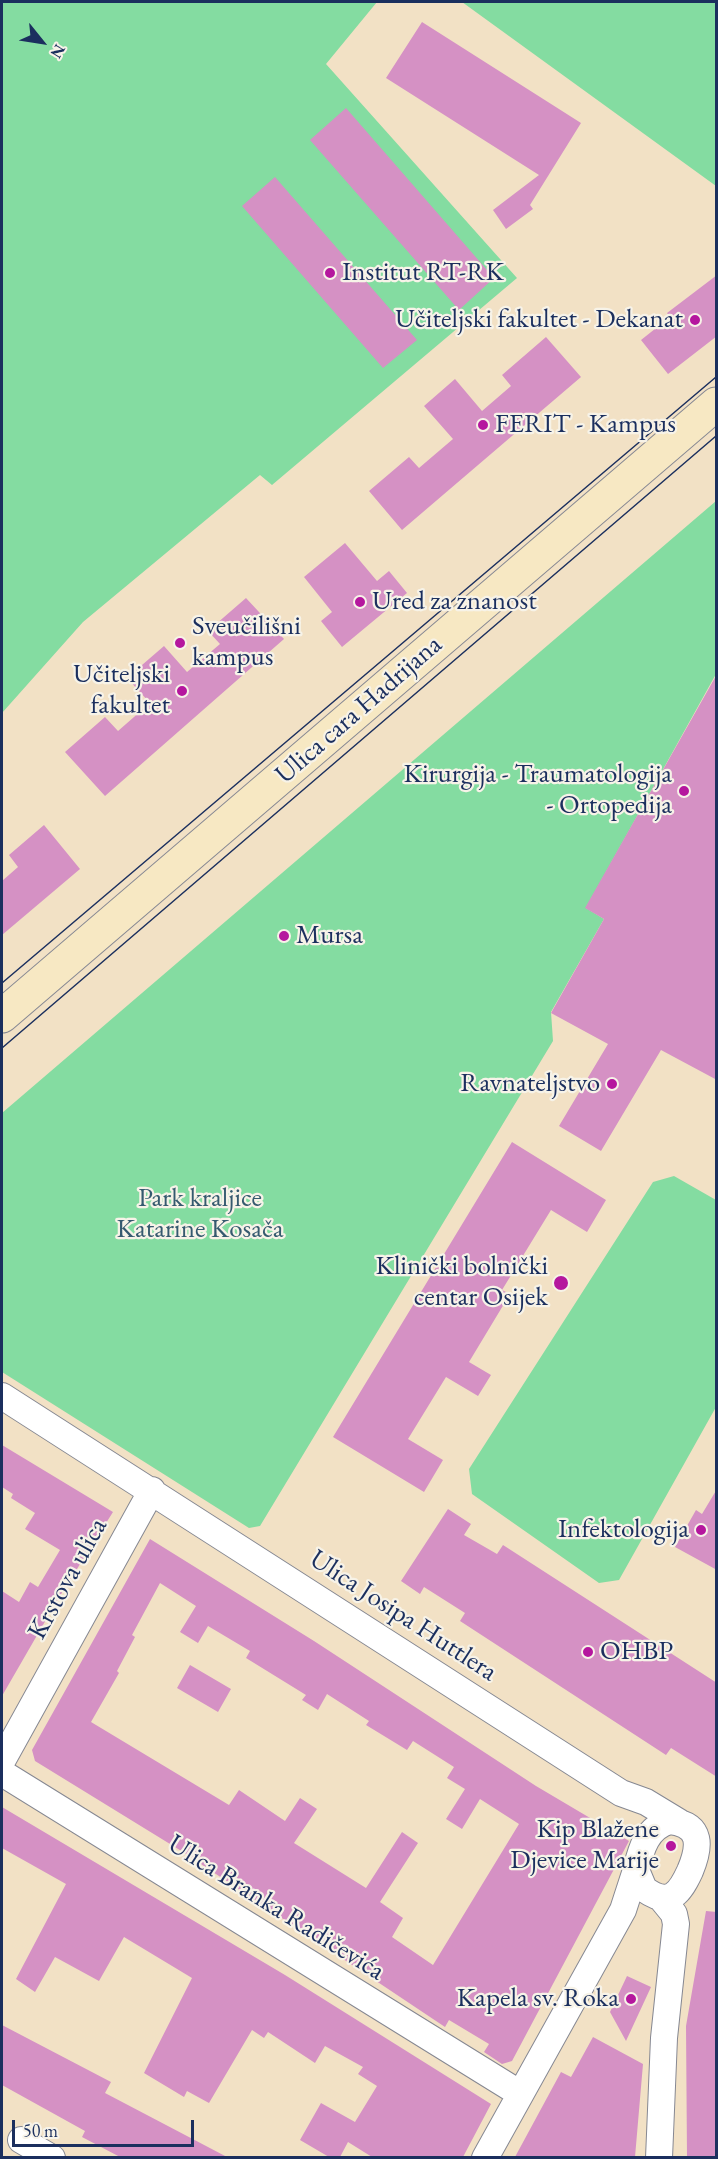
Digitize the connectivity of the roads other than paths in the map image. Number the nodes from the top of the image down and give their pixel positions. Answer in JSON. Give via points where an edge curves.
{"nodes":[{"id":1,"x":717,"y":404,"type":"edge"},
{"id":2,"x":2,"y":1016,"type":"edge"},
{"id":3,"x":2,"y":1396,"type":"edge"},
{"id":4,"x":152,"y":1490,"type":"junction"},
{"id":5,"x":2,"y":1761,"type":"edge"},
{"id":6,"x":2,"y":1773,"type":"edge"},
{"id":7,"x":621,"y":1793,"type":"junction"},
{"id":8,"x":685,"y":1826,"type":"junction"},
{"id":9,"x":645,"y":1841,"type":"junction"},
{"id":10,"x":717,"y":1845,"type":"edge"},
{"id":11,"x":717,"y":1860,"type":"edge"},
{"id":12,"x":636,"y":1870,"type":"junction"},
{"id":13,"x":689,"y":1872,"type":"junction"},
{"id":14,"x":656,"y":1896,"type":"junction"},
{"id":15,"x":622,"y":1910,"type":"junction"},
{"id":16,"x":519,"y":2093,"type":"junction"},
{"id":17,"x":21,"y":2140,"type":"dead end"},
{"id":18,"x":52,"y":2157,"type":"edge"},
{"id":19,"x":485,"y":2157,"type":"edge"},
{"id":20,"x":659,"y":2157,"type":"edge"}],
"edges":[{"from":1,"to":2,"type":"main road","name":"Ulica cara Hadrijana"},
{"from":3,"to":4,"type":"street"},
{"from":4,"to":5,"type":"street","name":"Krstova ulica"},
{"from":4,"to":7,"type":"street","name":"Ulica Josipa Huttlera"},
{"from":6,"to":16,"type":"street","name":"Ulica Branka Radičevića"},
{"from":7,"to":8,"type":"street","name":"Ulica Josipa Huttlera","via":[[646,1802]]},
{"from":7,"to":9,"type":"street","name":"Ulica Josipa Huttlera","via":[[642,1821]]},
{"from":8,"to":9,"type":"street","via":[[663,1823]]},
{"from":8,"to":10,"type":"street","name":"Ulica Josipa Huttlera"},
{"from":8,"to":13,"type":"street","via":[[698,1845]]},
{"from":9,"to":12,"type":"street"},
{"from":11,"to":13,"type":"street","via":[[703,1862]]},
{"from":12,"to":14,"type":"street","via":[[639,1882]]},
{"from":12,"to":15,"type":"street"},
{"from":13,"to":14,"type":"street","via":[[676,1894]]},
{"from":14,"to":15,"type":"street","via":[[633,1900]]},
{"from":14,"to":20,"type":"street","via":[[674,1914],[676,1924],[664,2038]]},
{"from":15,"to":16,"type":"street"},
{"from":16,"to":19,"type":"street"},
{"from":17,"to":18,"type":"street"}]}
